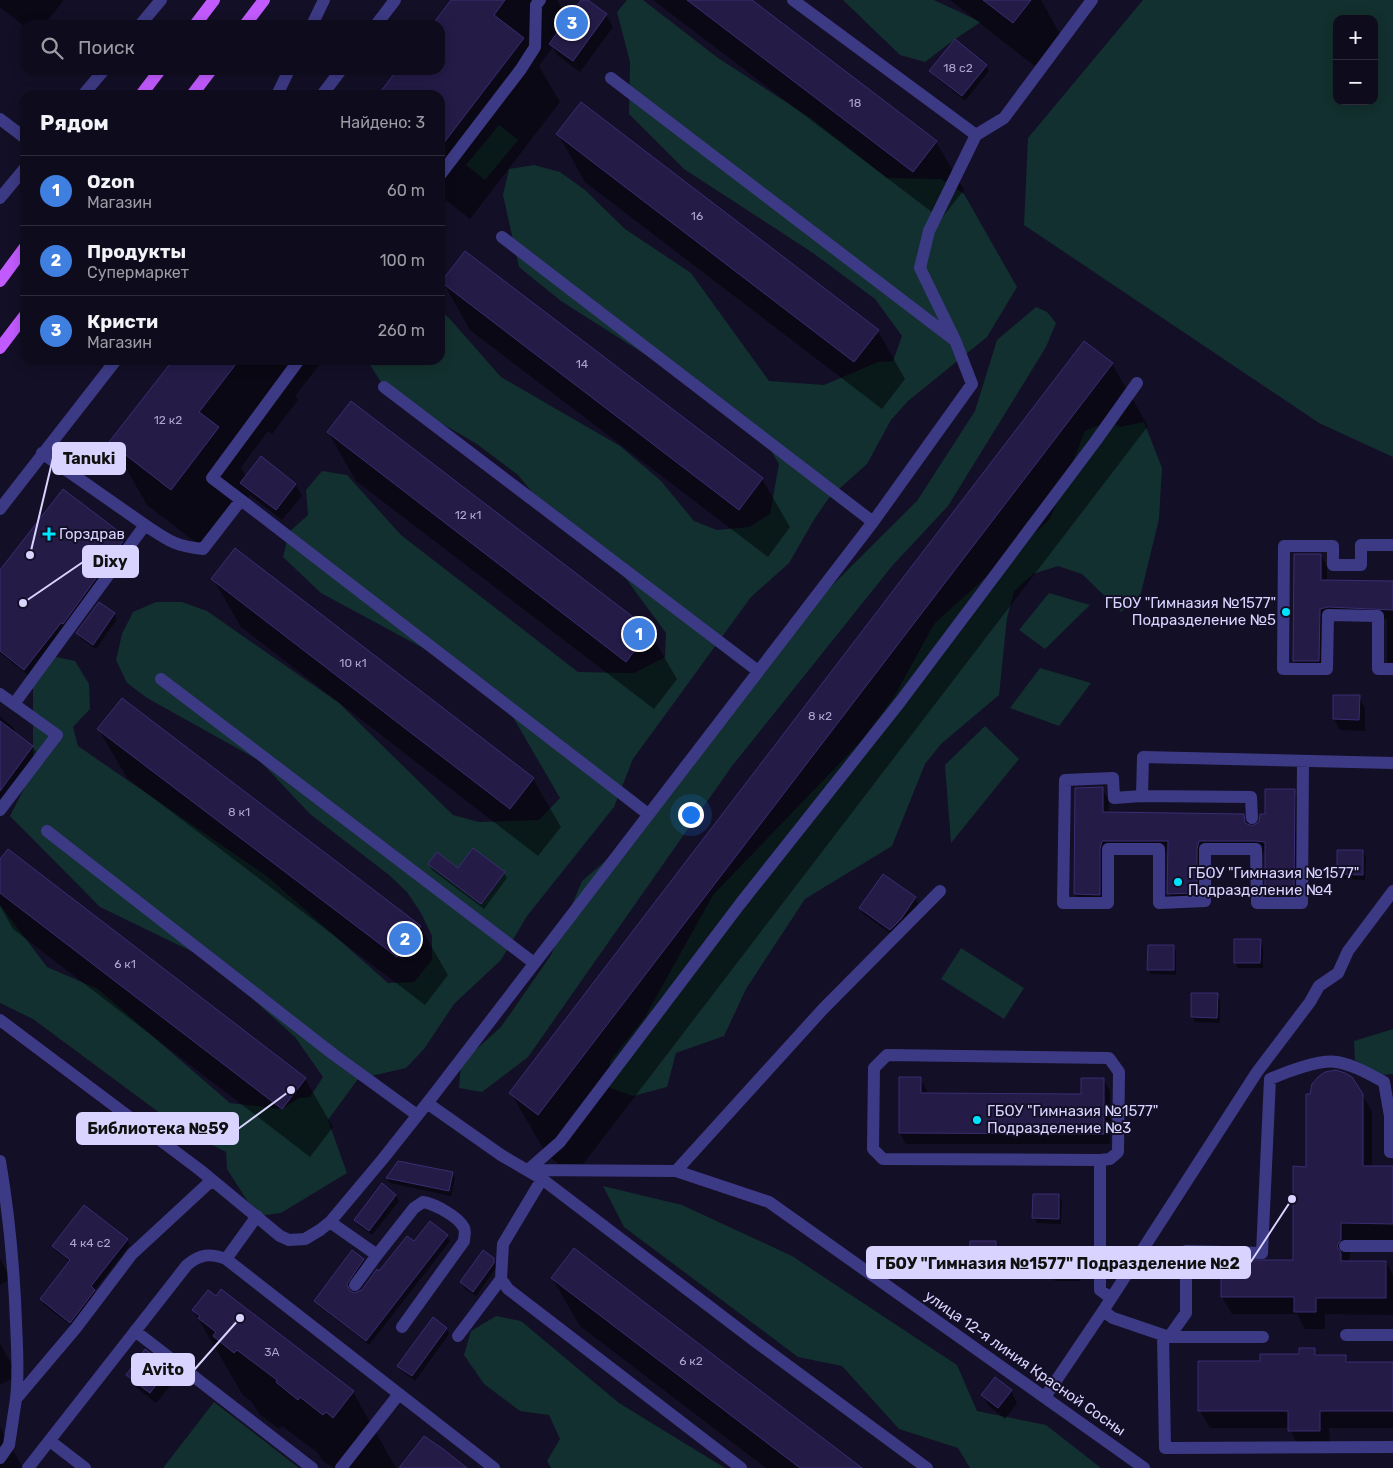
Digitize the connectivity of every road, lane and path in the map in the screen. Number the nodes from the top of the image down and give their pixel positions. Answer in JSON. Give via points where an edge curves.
{"nodes":[{"id":1,"x":161,"y":0,"type":"edge"},
{"id":2,"x":214,"y":0,"type":"edge"},
{"id":3,"x":264,"y":0,"type":"edge"},
{"id":4,"x":324,"y":0,"type":"edge"},
{"id":5,"x":395,"y":0,"type":"edge"},
{"id":6,"x":540,"y":0,"type":"edge"},
{"id":7,"x":793,"y":0,"type":"edge"},
{"id":8,"x":1091,"y":0,"type":"edge"},
{"id":9,"x":144,"y":20,"type":"edge"},
{"id":10,"x":199,"y":20,"type":"edge"},
{"id":11,"x":249,"y":20,"type":"edge"},
{"id":12,"x":314,"y":20,"type":"edge"},
{"id":13,"x":380,"y":20,"type":"edge"},
{"id":14,"x":100,"y":75,"type":"edge"},
{"id":15,"x":156,"y":75,"type":"edge"},
{"id":16,"x":207,"y":75,"type":"edge"},
{"id":17,"x":286,"y":75,"type":"edge"},
{"id":18,"x":337,"y":75,"type":"edge"},
{"id":19,"x":611,"y":78,"type":"dead end"},
{"id":20,"x":88,"y":90,"type":"edge"},
{"id":21,"x":145,"y":90,"type":"edge"},
{"id":22,"x":196,"y":90,"type":"edge"},
{"id":23,"x":279,"y":90,"type":"edge"},
{"id":24,"x":326,"y":90,"type":"edge"},
{"id":25,"x":0,"y":119,"type":"edge"},
{"id":26,"x":20,"y":134,"type":"edge"},
{"id":27,"x":976,"y":135,"type":"junction"},
{"id":28,"x":445,"y":168,"type":"edge"},
{"id":29,"x":20,"y":174,"type":"edge"},
{"id":30,"x":0,"y":198,"type":"edge"},
{"id":31,"x":502,"y":237,"type":"dead end"},
{"id":32,"x":20,"y":255,"type":"edge"},
{"id":33,"x":0,"y":281,"type":"edge"},
{"id":34,"x":20,"y":322,"type":"edge"},
{"id":35,"x":955,"y":340,"type":"junction"},
{"id":36,"x":0,"y":348,"type":"edge"},
{"id":37,"x":112,"y":365,"type":"edge"},
{"id":38,"x":295,"y":365,"type":"edge"},
{"id":39,"x":1137,"y":383,"type":"dead end"},
{"id":40,"x":384,"y":387,"type":"dead end"},
{"id":41,"x":42,"y":453,"type":"junction"},
{"id":42,"x":242,"y":500,"type":"junction"},
{"id":43,"x":0,"y":508,"type":"edge"},
{"id":44,"x":873,"y":522,"type":"junction"},
{"id":45,"x":145,"y":525,"type":"junction"},
{"id":46,"x":1393,"y":545,"type":"edge"},
{"id":47,"x":1393,"y":669,"type":"edge"},
{"id":48,"x":758,"y":672,"type":"junction"},
{"id":49,"x":161,"y":679,"type":"dead end"},
{"id":50,"x":0,"y":694,"type":"edge"},
{"id":51,"x":14,"y":704,"type":"junction"},
{"id":52,"x":1303,"y":761,"type":"junction"},
{"id":53,"x":1393,"y":763,"type":"edge"},
{"id":54,"x":1142,"y":796,"type":"junction"},
{"id":55,"x":0,"y":810,"type":"edge"},
{"id":56,"x":648,"y":814,"type":"junction"},
{"id":57,"x":1252,"y":818,"type":"dead end"},
{"id":58,"x":47,"y":831,"type":"dead end"},
{"id":59,"x":940,"y":891,"type":"dead end"},
{"id":60,"x":1393,"y":892,"type":"edge"},
{"id":61,"x":534,"y":963,"type":"junction"},
{"id":62,"x":0,"y":1020,"type":"edge"},
{"id":63,"x":1257,"y":1072,"type":"junction"},
{"id":64,"x":1270,"y":1079,"type":"junction"},
{"id":65,"x":427,"y":1103,"type":"junction"},
{"id":66,"x":417,"y":1115,"type":"junction"},
{"id":67,"x":1393,"y":1152,"type":"edge"},
{"id":68,"x":1100,"y":1160,"type":"junction"},
{"id":69,"x":0,"y":1161,"type":"edge"},
{"id":70,"x":528,"y":1170,"type":"junction"},
{"id":71,"x":676,"y":1171,"type":"junction"},
{"id":72,"x":542,"y":1179,"type":"junction"},
{"id":73,"x":212,"y":1180,"type":"junction"},
{"id":74,"x":257,"y":1216,"type":"junction"},
{"id":75,"x":330,"y":1222,"type":"junction"},
{"id":76,"x":1345,"y":1246,"type":"dead end"},
{"id":77,"x":1393,"y":1246,"type":"edge"},
{"id":78,"x":378,"y":1255,"type":"junction"},
{"id":79,"x":226,"y":1260,"type":"junction"},
{"id":80,"x":501,"y":1279,"type":"junction"},
{"id":81,"x":355,"y":1285,"type":"dead end"},
{"id":82,"x":1111,"y":1298,"type":"junction"},
{"id":83,"x":1103,"y":1311,"type":"junction"},
{"id":84,"x":402,"y":1327,"type":"dead end"},
{"id":85,"x":135,"y":1331,"type":"junction"},
{"id":86,"x":1346,"y":1335,"type":"dead end"},
{"id":87,"x":1393,"y":1335,"type":"edge"},
{"id":88,"x":458,"y":1336,"type":"dead end"},
{"id":89,"x":1166,"y":1336,"type":"junction"},
{"id":90,"x":1264,"y":1337,"type":"dead end"},
{"id":91,"x":399,"y":1394,"type":"junction"},
{"id":92,"x":1045,"y":1397,"type":"junction"},
{"id":93,"x":16,"y":1399,"type":"junction"},
{"id":94,"x":50,"y":1441,"type":"junction"},
{"id":95,"x":1393,"y":1447,"type":"edge"},
{"id":96,"x":0,"y":1458,"type":"edge"},
{"id":97,"x":28,"y":1468,"type":"edge"},
{"id":98,"x":85,"y":1468,"type":"edge"},
{"id":99,"x":312,"y":1468,"type":"edge"},
{"id":100,"x":341,"y":1468,"type":"edge"},
{"id":101,"x":494,"y":1468,"type":"edge"},
{"id":102,"x":741,"y":1468,"type":"edge"},
{"id":103,"x":927,"y":1468,"type":"edge"},
{"id":104,"x":1144,"y":1468,"type":"edge"}],
"edges":[{"from":1,"to":9,"type":"street"},
{"from":2,"to":10,"type":"main road"},
{"from":3,"to":11,"type":"main road"},
{"from":4,"to":12,"type":"street"},
{"from":5,"to":13,"type":"street"},
{"from":6,"to":28,"type":"street","via":[[536,5],[535,47]]},
{"from":7,"to":27,"type":"street"},
{"from":8,"to":27,"type":"street","via":[[1004,118]]},
{"from":14,"to":20,"type":"street"},
{"from":15,"to":21,"type":"main road"},
{"from":16,"to":22,"type":"main road"},
{"from":17,"to":23,"type":"street"},
{"from":18,"to":24,"type":"street"},
{"from":19,"to":35,"type":"street"},
{"from":25,"to":26,"type":"street"},
{"from":27,"to":35,"type":"street","via":[[929,231],[920,268]]},
{"from":29,"to":30,"type":"street"},
{"from":31,"to":44,"type":"street"},
{"from":32,"to":33,"type":"main road"},
{"from":34,"to":36,"type":"main road"},
{"from":35,"to":44,"type":"street","via":[[972,384]]},
{"from":37,"to":41,"type":"street"},
{"from":38,"to":42,"type":"street","via":[[212,478]]},
{"from":39,"to":70,"type":"street","via":[[900,702],[740,904],[560,1142]]},
{"from":40,"to":48,"type":"street"},
{"from":41,"to":43,"type":"street"},
{"from":41,"to":45,"type":"street"},
{"from":42,"to":45,"type":"street","via":[[203,549],[171,542]]},
{"from":42,"to":56,"type":"street"},
{"from":44,"to":48,"type":"street"},
{"from":45,"to":51,"type":"street"},
{"from":46,"to":47,"type":"street","via":[[1361,545],[1361,565],[1333,565],[1333,546],[1284,546],[1283,669],[1328,670],[1328,615],[1378,616],[1378,669]]},
{"from":48,"to":56,"type":"street"},
{"from":49,"to":61,"type":"street"},
{"from":50,"to":51,"type":"street"},
{"from":51,"to":55,"type":"street","via":[[57,736]]},
{"from":52,"to":53,"type":"street"},
{"from":52,"to":54,"type":"street","via":[[1143,757]]},
{"from":52,"to":54,"type":"street","via":[[1302,902],[1257,903],[1256,849],[1205,849],[1205,902],[1159,902],[1159,849],[1108,849],[1108,902],[1063,902],[1065,780],[1113,778],[1114,798]]},
{"from":54,"to":57,"type":"street","via":[[1251,797]]},
{"from":56,"to":61,"type":"street"},
{"from":58,"to":66,"type":"street"},
{"from":59,"to":71,"type":"street","via":[[823,1009]]},
{"from":60,"to":63,"type":"street","via":[[1348,951],[1338,973],[1319,986]]},
{"from":61,"to":65,"type":"street"},
{"from":62,"to":73,"type":"street"},
{"from":63,"to":64,"type":"street"},
{"from":63,"to":82,"type":"street"},
{"from":64,"to":67,"type":"street","via":[[1302,1066],[1336,1062],[1360,1069],[1384,1082],[1390,1116],[1390,1152]]},
{"from":64,"to":89,"type":"street","via":[[1262,1253],[1186,1251],[1186,1313]]},
{"from":65,"to":66,"type":"street"},
{"from":65,"to":70,"type":"street"},
{"from":66,"to":75,"type":"street"},
{"from":68,"to":68,"type":"street","via":[[1110,1160],[1118,1152],[1118,1072],[1109,1058],[887,1055],[874,1068],[873,1149],[883,1159]]},
{"from":68,"to":82,"type":"street","via":[[1100,1290]]},
{"from":69,"to":93,"type":"street","via":[[14,1290]]},
{"from":70,"to":71,"type":"street","name":"улица 12-я линия Красной Сосны"},
{"from":70,"to":72,"type":"street"},
{"from":71,"to":92,"type":"street","name":"улица 12-я линия Красной Сосны","via":[[769,1202]]},
{"from":72,"to":80,"type":"street","via":[[503,1244]]},
{"from":72,"to":103,"type":"street"},
{"from":73,"to":74,"type":"street"},
{"from":73,"to":93,"type":"street","via":[[132,1254]]},
{"from":74,"to":75,"type":"street","via":[[289,1240],[304,1239]]},
{"from":74,"to":79,"type":"street"},
{"from":75,"to":78,"type":"street"},
{"from":76,"to":77,"type":"street"},
{"from":78,"to":81,"type":"street"},
{"from":78,"to":84,"type":"street","via":[[414,1208],[423,1202],[433,1204],[461,1222],[465,1230],[464,1241]]},
{"from":79,"to":85,"type":"street","via":[[216,1255],[203,1255],[186,1265]]},
{"from":79,"to":91,"type":"street"},
{"from":80,"to":88,"type":"street"},
{"from":80,"to":102,"type":"street","via":[[508,1289]]},
{"from":82,"to":83,"type":"street"},
{"from":83,"to":89,"type":"street","via":[[1113,1318]]},
{"from":83,"to":92,"type":"street"},
{"from":85,"to":94,"type":"street"},
{"from":85,"to":99,"type":"street"},
{"from":86,"to":87,"type":"street"},
{"from":89,"to":90,"type":"street"},
{"from":89,"to":95,"type":"street","via":[[1165,1448]]},
{"from":91,"to":100,"type":"street"},
{"from":91,"to":101,"type":"street"},
{"from":92,"to":104,"type":"street","name":"улица 12-я линия Красной Сосны"},
{"from":93,"to":96,"type":"street","via":[[9,1445]]},
{"from":94,"to":97,"type":"street"},
{"from":94,"to":98,"type":"street"}]}
